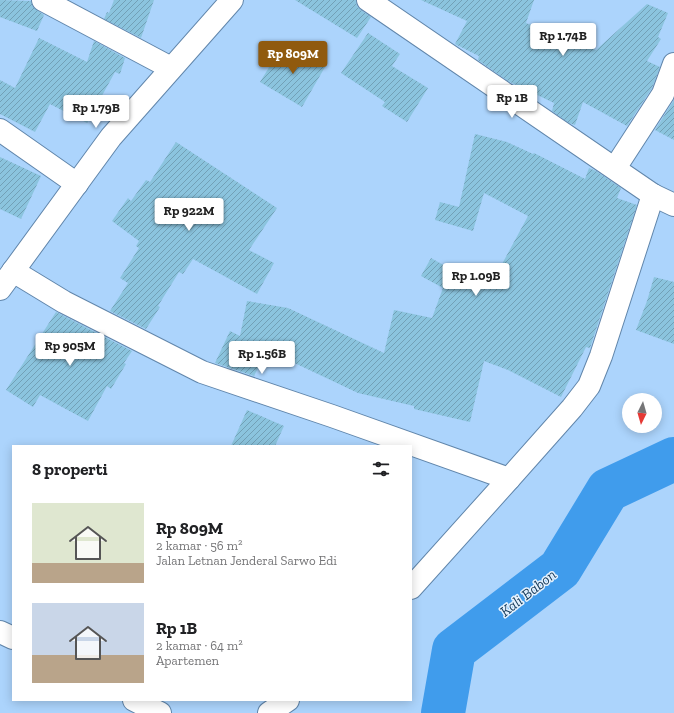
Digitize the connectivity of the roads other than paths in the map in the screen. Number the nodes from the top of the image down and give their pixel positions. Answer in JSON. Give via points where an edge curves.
{"nodes":[{"id":1,"x":43,"y":0,"type":"edge"},
{"id":2,"x":232,"y":0,"type":"edge"},
{"id":3,"x":368,"y":0,"type":"edge"},
{"id":4,"x":674,"y":64,"type":"edge"},
{"id":5,"x":171,"y":68,"type":"junction"},
{"id":6,"x":0,"y":130,"type":"edge"},
{"id":7,"x":615,"y":168,"type":"junction"},
{"id":8,"x":77,"y":184,"type":"junction"},
{"id":9,"x":653,"y":195,"type":"junction"},
{"id":10,"x":674,"y":205,"type":"edge"},
{"id":11,"x":13,"y":271,"type":"junction"},
{"id":12,"x":0,"y":289,"type":"edge"},
{"id":13,"x":509,"y":479,"type":"junction"},
{"id":14,"x":412,"y":587,"type":"edge"},
{"id":15,"x":0,"y":632,"type":"edge"},
{"id":16,"x":12,"y":638,"type":"edge"},
{"id":17,"x":136,"y":701,"type":"edge"},
{"id":18,"x":287,"y":701,"type":"edge"},
{"id":19,"x":160,"y":713,"type":"edge"},
{"id":20,"x":269,"y":713,"type":"edge"}],
"edges":[{"from":1,"to":5,"type":"street"},
{"from":2,"to":5,"type":"street"},
{"from":3,"to":7,"type":"street"},
{"from":4,"to":7,"type":"street","via":[[663,94]]},
{"from":5,"to":8,"type":"street","via":[[112,137]]},
{"from":6,"to":8,"type":"street"},
{"from":7,"to":9,"type":"street"},
{"from":8,"to":11,"type":"street"},
{"from":9,"to":10,"type":"street"},
{"from":9,"to":13,"type":"street","via":[[589,386]]},
{"from":11,"to":12,"type":"street"},
{"from":11,"to":13,"type":"street","via":[[64,302],[202,372]]},
{"from":13,"to":14,"type":"street"},
{"from":15,"to":16,"type":"street"},
{"from":17,"to":19,"type":"street"},
{"from":18,"to":20,"type":"street"}]}
